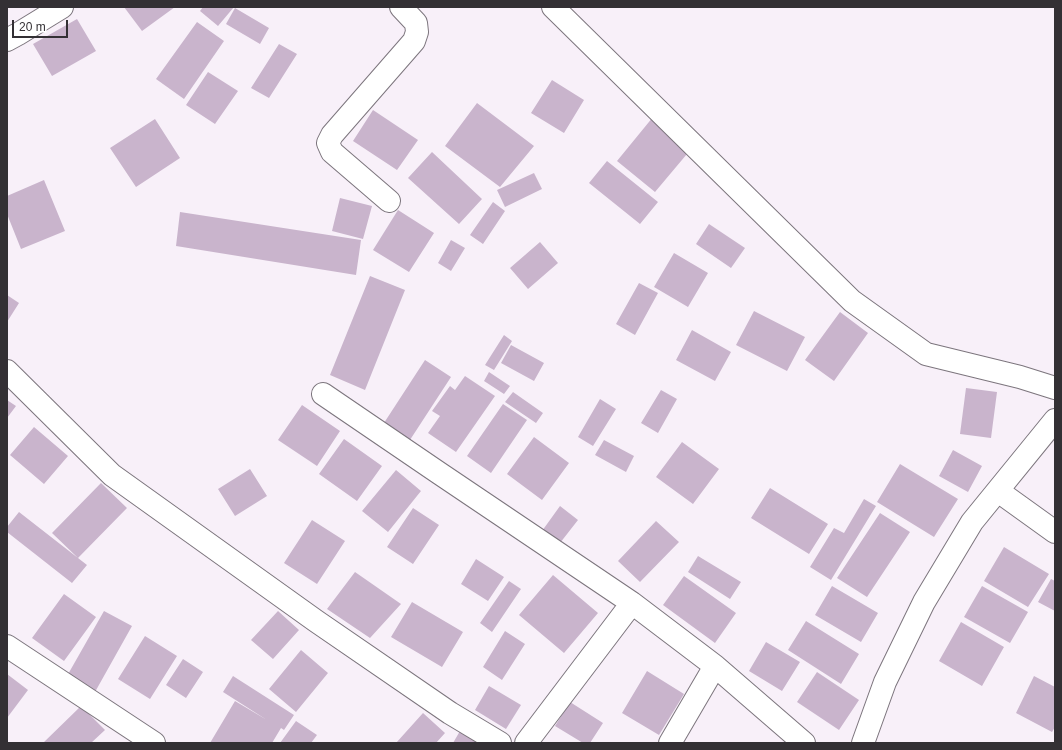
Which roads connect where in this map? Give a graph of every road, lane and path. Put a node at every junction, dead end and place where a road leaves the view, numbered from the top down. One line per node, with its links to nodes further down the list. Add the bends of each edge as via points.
1 (62, 7): 4 (street)
2 (401, 7): 5 (street, via 416,23 418,32 414,41 328,142 332,152)
3 (553, 7): 7 (street, via 852,301 926,354)
4 (7, 40)
5 (389, 201)
6 (7, 371): 16 (street, via 112,475 316,621 450,713)
7 (1055, 388)
8 (323, 394): 12 (street)
9 (1055, 420): 10 (street)
10 (998, 491): 11 (street); 20 (street, via 972,522 924,602 885,682)
11 (1055, 532)
12 (632, 603): 14 (street); 17 (street)
13 (7, 646): 15 (street)
14 (715, 666): 18 (street); 19 (street)
15 (154, 743)
16 (500, 743)
17 (526, 743)
18 (670, 743)
19 (804, 743)
20 (863, 743)

